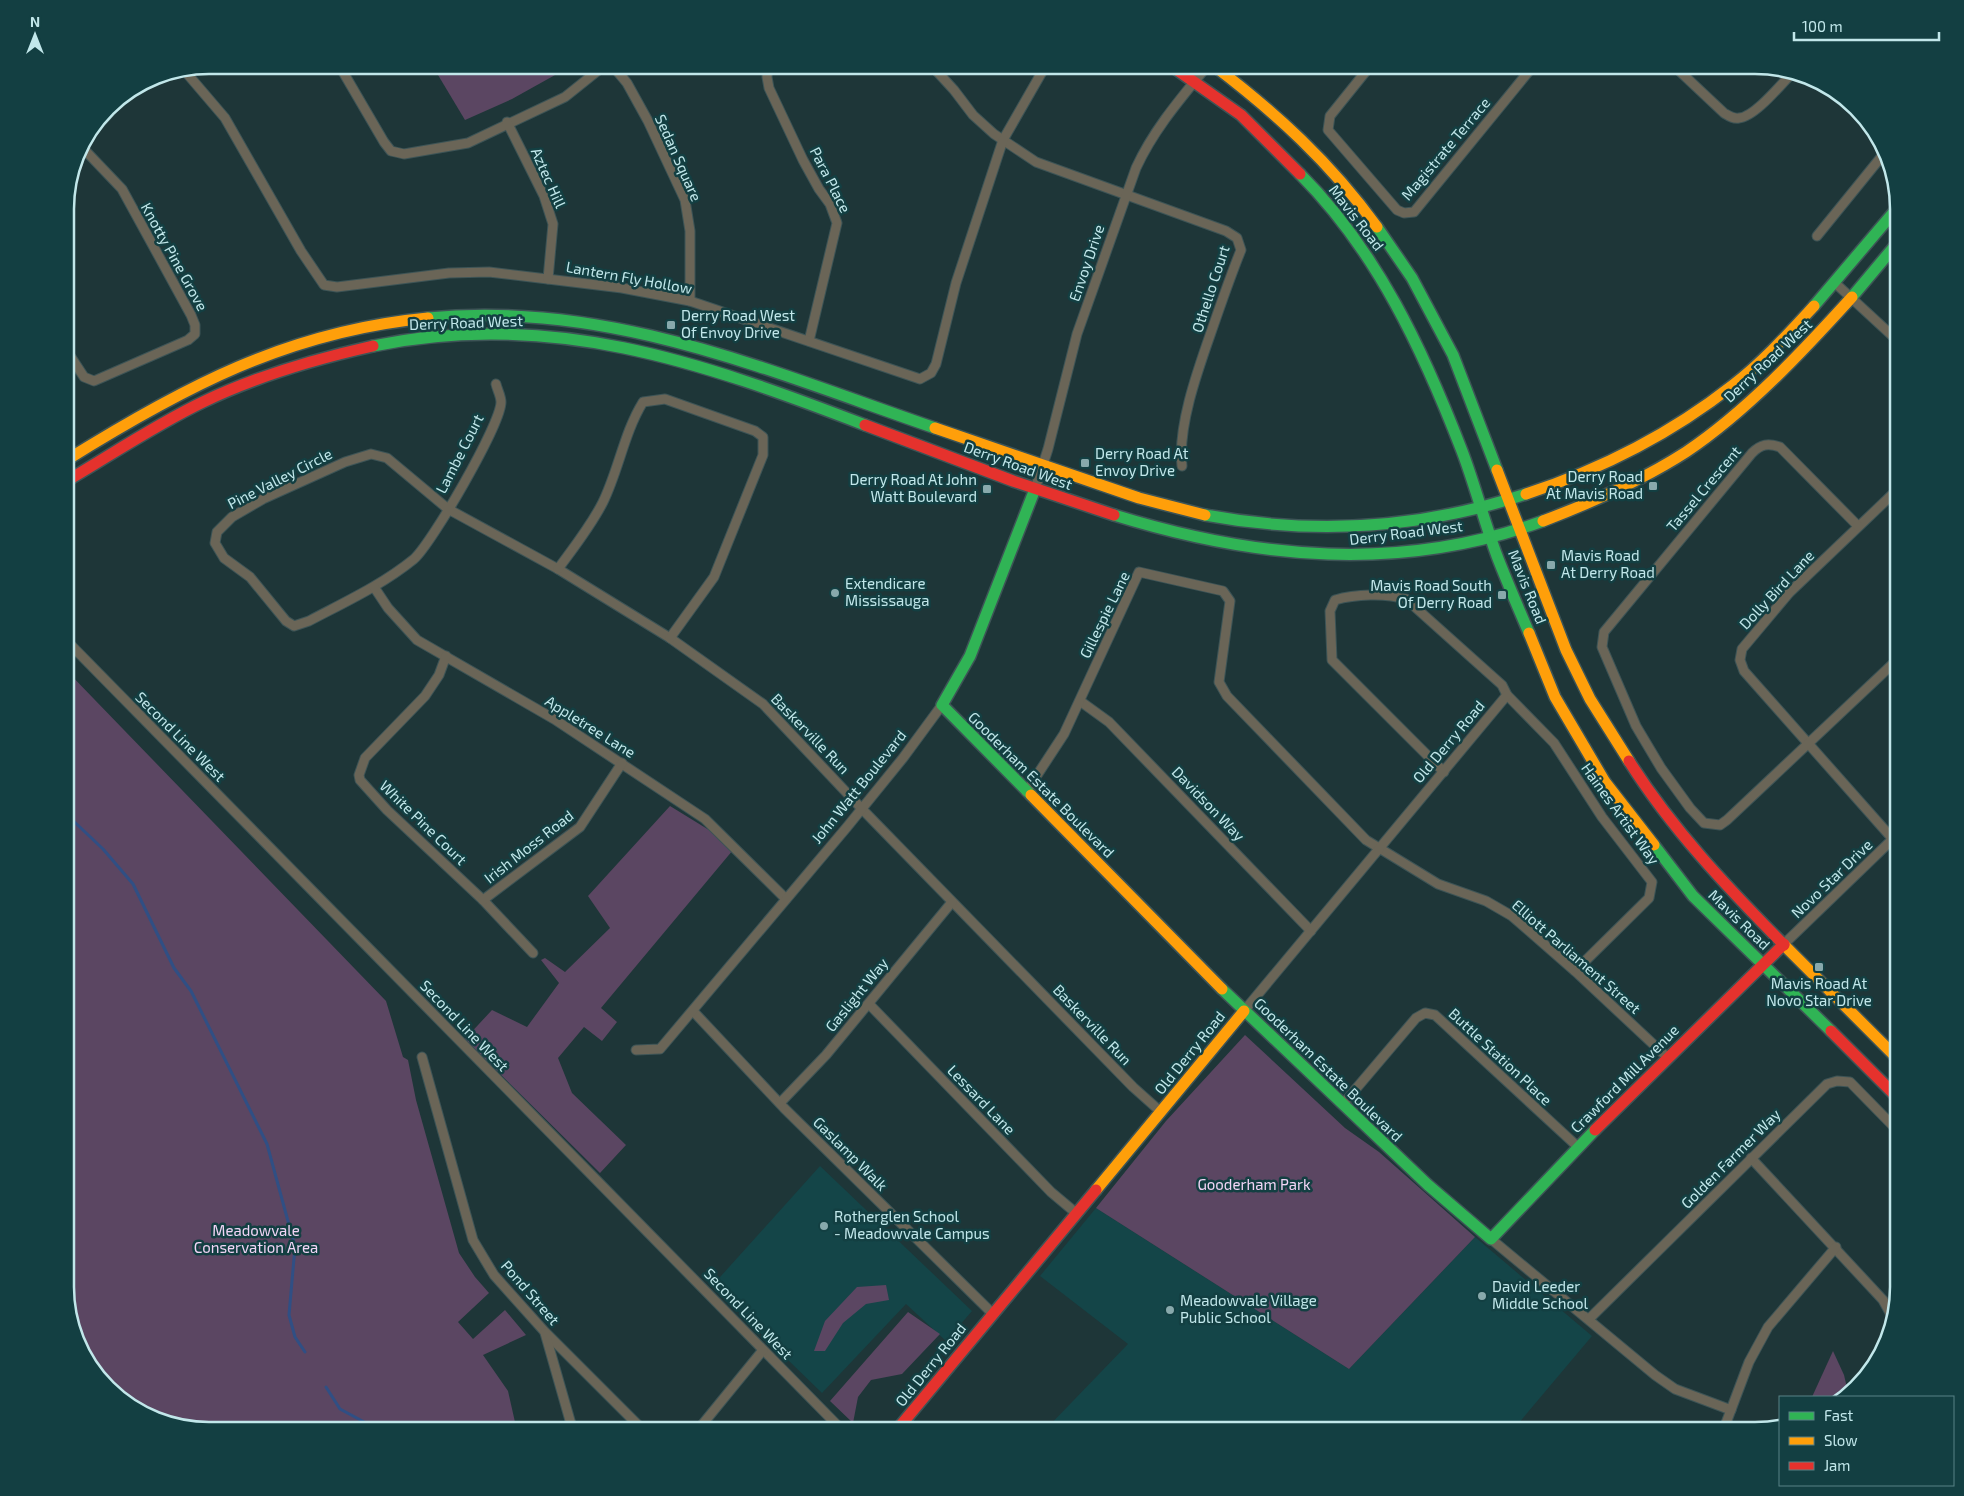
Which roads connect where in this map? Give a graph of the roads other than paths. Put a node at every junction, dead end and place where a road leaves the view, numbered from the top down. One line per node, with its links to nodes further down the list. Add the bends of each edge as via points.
1 (344, 74): 16 (street, via 391,151 404,154 449,148 468,143)
2 (594, 74): 16 (street, via 565,97)
3 (620, 74): 27 (street, Sedan Square, via 648,121 685,200 690,231)
4 (766, 74): 29 (street, Para Place, via 769,88 803,160 830,204 837,223)
5 (939, 74): 17 (street, Othello Court, via 973,115)
6 (1041, 74): 17 (street)
7 (1184, 74): 15 (main road, Mavis Road)
8 (1200, 74): 15 (street, Envoy Drive)
9 (1225, 74): 38 (main road, Mavis Road, via 1306,142 1332,169 1391,246 1412,278 1452,355)
10 (1364, 74): 11 (street, Magistrate Terrace, via 1330,116 1328,130 1396,210 1404,213 1414,212)
11 (1527, 74)
12 (1683, 74): 14 (street, via 1732,118 1740,118 1756,109)
13 (188, 75): 24 (street, Lantern Fly Hollow, via 224,118 324,285 337,287 449,273 488,272)
14 (1788, 78)
15 (1194, 81): 20 (street, Envoy Drive, via 1147,145); 40 (main road, Mavis Road, via 1241,115 1303,177 1356,239 1390,291 1427,365)
16 (507, 122): 24 (street, Aztec Hill, via 544,196 553,224)
17 (1003, 140): 20 (street, Othello Court, via 1036,162); 29 (street, Lantern Fly Hollow, via 956,283 931,373 920,379 914,378)
18 (87, 151): 30 (street, Knotty Pine Grove, via 122,189 191,315 195,334 188,340 94,380 84,378)
19 (1880, 158): 22 (street)
20 (1126, 196): 33 (street, Envoy Drive, via 1077,334); 34 (street, Othello Court, via 1226,230 1237,238 1241,250 1199,368 1182,447)
21 (1890, 216): 25 (main road, Derry Road West)
22 (1817, 236)
23 (1890, 252): 26 (main road, Derry Road West)
24 (548, 278): 27 (street, Lantern Fly Hollow)
25 (1834, 282): 26 (street); 38 (main road, Derry Road West, via 1757,363 1699,409 1628,452 1556,486)
26 (1852, 298): 28 (street); 42 (main road, Derry Road West, via 1768,386 1685,453 1609,495 1566,514)
27 (690, 301): 29 (street, Lantern Fly Hollow)
28 (1890, 334)
29 (809, 341)
30 (74, 362)
31 (496, 384): 39 (street, Lambe Court, via 501,403 489,436)
32 (74, 455): 33 (main road, Derry Road West, via 153,407 222,374 295,345 383,324 488,314 557,317 625,327 698,346)
33 (1044, 465): 36 (street, Envoy Drive); 40 (main road, Derry Road West, via 1183,511 1270,526 1370,527)
34 (1182, 466)
35 (74, 477): 36 (main road, Derry Road West, via 156,427 222,393 302,363 353,349 406,340 487,334 556,336 619,346 693,365 803,402)
36 (1035, 489): 43 (main road, Derry Road West, via 1138,522 1211,540 1264,551 1313,556 1359,556 1435,548); 52 (main road, John Watt Boulevard, via 970,656)
37 (1890, 496): 41 (street, Dolly Bird Lane)
38 (1511, 501): 40 (main road, Derry Road West); 42 (main road, Mavis Road)
39 (448, 509): 44 (street, Baskerville Run); 45 (street, Pine Valley Circle, via 416,556); 45 (street, Pine Valley Circle, via 387,458 371,454 345,462 263,499 232,517 217,532 215,543 224,558 250,577 286,621 294,626)
40 (1481, 510): 43 (main road, Mavis Road)
41 (1858, 526): 53 (street, Dolly Bird Lane, via 1789,593 1742,649 1740,660 1744,671); 53 (street, Tassel Crescent, via 1780,447 1762,446 1752,453 1602,636 1602,647 1636,726 1675,789 1704,823 1720,825 1727,820)
42 (1519, 527): 43 (main road, Derry Road West); 65 (main road, Mavis Road, via 1566,650 1590,699 1652,798 1720,880)
43 (1490, 535): 67 (main road, Mavis Road, via 1555,697 1605,782 1693,896)
44 (558, 569): 46 (street, Baskerville Run); 46 (street, via 604,500 633,419 643,402 665,400 755,431 764,437 763,455 714,577)
45 (374, 587): 48 (street, Appletree Lane, via 417,640)
46 (670, 638): 57 (street, Baskerville Run, via 763,704)
47 (74, 649): 90 (street, Second Line West)
48 (446, 656): 54 (street, Appletree Lane); 62 (street, White Pine Court, via 439,675 425,696 364,758 359,775 387,810)
49 (1890, 667): 53 (street)
50 (1507, 695): 55 (street, Old Derry Road); 55 (street, Haines Artist Way, via 1502,685 1406,599 1395,596 1335,600 1330,610 1332,660); 68 (street, Haines Artist Way, via 1554,743 1602,817 1652,882 1649,898)
51 (1080, 701): 56 (street, Gillespie Lane, via 1064,734); 60 (street, Gillespie Lane, via 1139,572 1223,592 1230,601 1219,682 1227,696 1366,840); 64 (street, Davidson Way, via 1109,722)
52 (942, 705): 56 (main road, Gooderham Estate Boulevard); 57 (street, John Watt Boulevard)
53 (1808, 744): 58 (street)
54 (622, 763): 61 (street, Appletree Lane, via 706,819); 62 (street, Irish Moss Road, via 580,827)
55 (1444, 772): 60 (street, Old Derry Road)
56 (1026, 792): 70 (main road, Gooderham Estate Boulevard)
57 (862, 808): 61 (street, John Watt Boulevard); 63 (street, Baskerville Run)
58 (1890, 832)
59 (1890, 846): 65 (street, Novo Star Drive)
60 (1379, 848): 64 (street, Old Derry Road); 68 (street, Elliott Parliament Street, via 1438,884 1486,901 1512,916)
61 (786, 899): 71 (street, John Watt Boulevard)
62 (483, 900): 66 (street, White Pine Court)
63 (952, 902): 69 (street, Gaslight Way); 79 (street, Baskerville Run)
64 (1311, 931): 70 (street, Old Derry Road)
65 (1784, 944): 67 (main road, Crawford Mill Avenue); 73 (main road, Mavis Road)
66 (534, 953)
67 (1763, 963): 75 (main road, Crawford Mill Avenue); 76 (main road, Mavis Road)
68 (1575, 971): 75 (street, Elliott Parliament Street)
69 (869, 1004): 77 (street, Gaslight Way); 83 (street, Lessard Lane, via 1051,1192)
70 (1244, 1010): 78 (main road, Gooderham Estate Boulevard); 79 (main road, Old Derry Road)
71 (692, 1011): 72 (street, John Watt Boulevard, via 660,1049); 77 (street, Gaslamp Walk)
72 (636, 1050)
73 (1890, 1051)
74 (422, 1057): 89 (street, Pond Street, via 474,1240 494,1275)
75 (1668, 1058): 81 (main road, Crawford Mill Avenue)
76 (1890, 1090)
77 (780, 1103): 87 (street, Gaslamp Walk)
78 (1343, 1104): 81 (street, Buttle Station Place, via 1416,1018 1425,1014 1435,1015); 84 (main road, Gooderham Estate Boulevard, via 1428,1185)
79 (1161, 1112): 83 (main road, Old Derry Road)
80 (1890, 1123): 82 (street, Golden Farmer Way, via 1850,1082 1837,1081 1827,1084)
81 (1578, 1147): 84 (main road, Crawford Mill Avenue)
82 (1751, 1158): 85 (street); 88 (street, Golden Farmer Way)
83 (1076, 1213): 87 (main road, Old Derry Road)
84 (1491, 1239): 88 (street, Gooderham Estate Boulevard)
85 (1836, 1247): 86 (street); 91 (street, via 1768,1327 1749,1362)
86 (1888, 1310)
87 (992, 1313): 96 (main road, Old Derry Road)
88 (1589, 1319): 91 (street, Gooderham Estate Boulevard, via 1675,1389)
89 (545, 1332): 92 (street); 93 (street, Pond Street)
90 (763, 1350): 94 (street); 95 (street, Second Line West)
91 (1731, 1410): 97 (street)
92 (570, 1422)
93 (635, 1422)
94 (704, 1422)
95 (834, 1422)
96 (903, 1422)
97 (1726, 1422)

